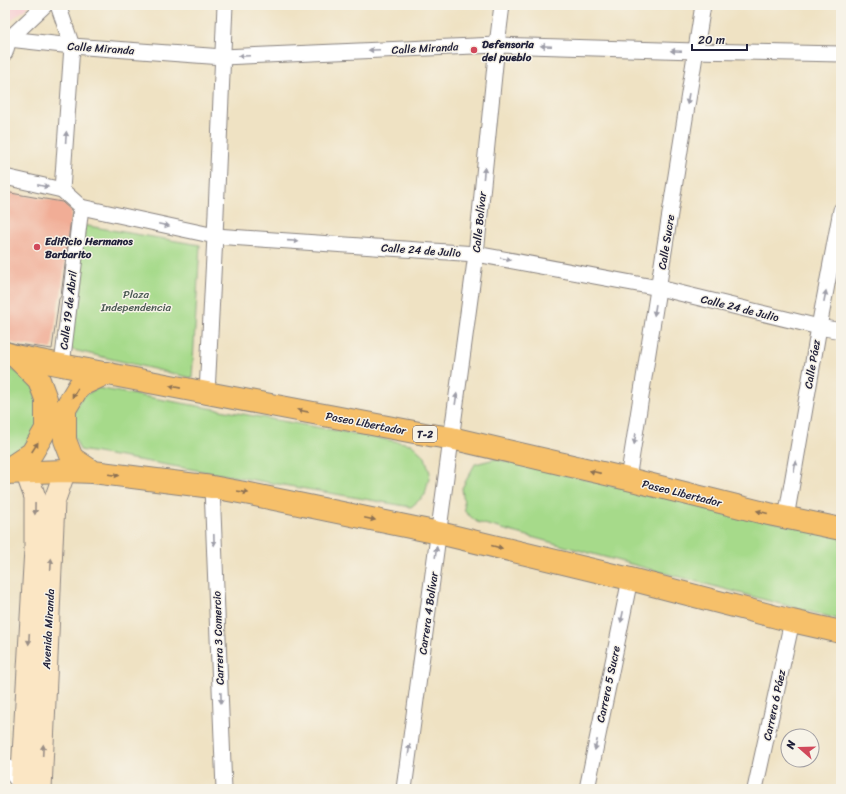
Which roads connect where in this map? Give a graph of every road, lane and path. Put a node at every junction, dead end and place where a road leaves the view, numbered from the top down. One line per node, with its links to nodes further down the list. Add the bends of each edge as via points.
1 (45, 5): 7 (street)
2 (58, 5): 8 (street)
3 (225, 5): 11 (street)
4 (502, 5): 6 (street, Calle Bolívar)
5 (703, 5): 9 (street, Calle Sucre)
6 (497, 45): 9 (street, Calle Miranda, one-way to 6); 11 (street, Calle Miranda, one-way to 11); 17 (street, Calle Bolívar, one-way to 6)
7 (7, 46): 8 (street, Calle Miranda)
8 (72, 46): 11 (street, Calle Miranda); 13 (street, one-way to 8)
9 (696, 51): 10 (street, Calle Miranda); 18 (street, Calle Sucre, one-way to 18)
10 (841, 54)
11 (223, 57): 16 (street)
12 (5, 177): 13 (street, Calle 24 de Julio, one-way to 13)
13 (62, 190): 14 (street, Calle 24 de Julio)
14 (81, 207): 16 (street, Calle 24 de Julio, one-way to 16); 22 (street, Calle 19 de Abril)
15 (841, 210): 19 (street, Calle Páez, one-way to 15)
16 (215, 236): 17 (street, Calle 24 de Julio, one-way to 17); 24 (street)
17 (476, 254): 18 (street, Calle 24 de Julio, one-way to 18); 25 (street, Calle Bolívar, one-way to 17)
18 (659, 288): 19 (street, Calle 24 de Julio); 29 (street, Calle Sucre, one-way to 29)
19 (819, 327): 20 (street, Calle 24 de Julio); 31 (street, Calle Páez, one-way to 19)
20 (841, 330)
21 (10, 354): 22 (highway, Paseo Libertador / T-2); 27 (highway, one-way to 21, via 32,453 46,429 46,398 39,380)
22 (62, 365): 23 (highway, Paseo Libertador / T-2)
23 (107, 373): 24 (highway, Paseo Libertador / T-2, one-way to 23); 28 (highway, one-way to 28, via 80,386 65,409 65,440 72,458)
24 (207, 393): 25 (highway, Paseo Libertador / T-2, one-way to 24)
25 (451, 438): 29 (highway, Paseo Libertador / T-2, one-way to 25); 33 (street, Carrera 4 Bolívar)
26 (65, 470): 27 (highway); 28 (highway); 38 (main road, Avenida Miranda, one-way to 26, via 54,502)
27 (12, 472): 38 (main road, Avenida Miranda, one-way to 38, via 35,497)
28 (93, 472): 30 (highway, one-way to 30)
29 (628, 480): 31 (highway, Paseo Libertador / T-2, one-way to 29)
30 (212, 487): 33 (highway, one-way to 33); 39 (street, Carrera 3 Comercio, one-way to 39)
31 (786, 518): 32 (highway, Paseo Libertador / T-2)
32 (841, 529)
33 (438, 533): 34 (highway, one-way to 34); 40 (street, Carrera 4 Bolívar, one-way to 33)
34 (630, 579): 35 (highway); 41 (street, Carrera 5 Sucre, one-way to 41)
35 (792, 621): 36 (highway); 42 (street, Carrera 6 Páez)
36 (841, 632)
37 (5, 765): 38 (street)
38 (29, 788)
39 (224, 789)
40 (404, 789)
41 (587, 789)
42 (755, 789)

